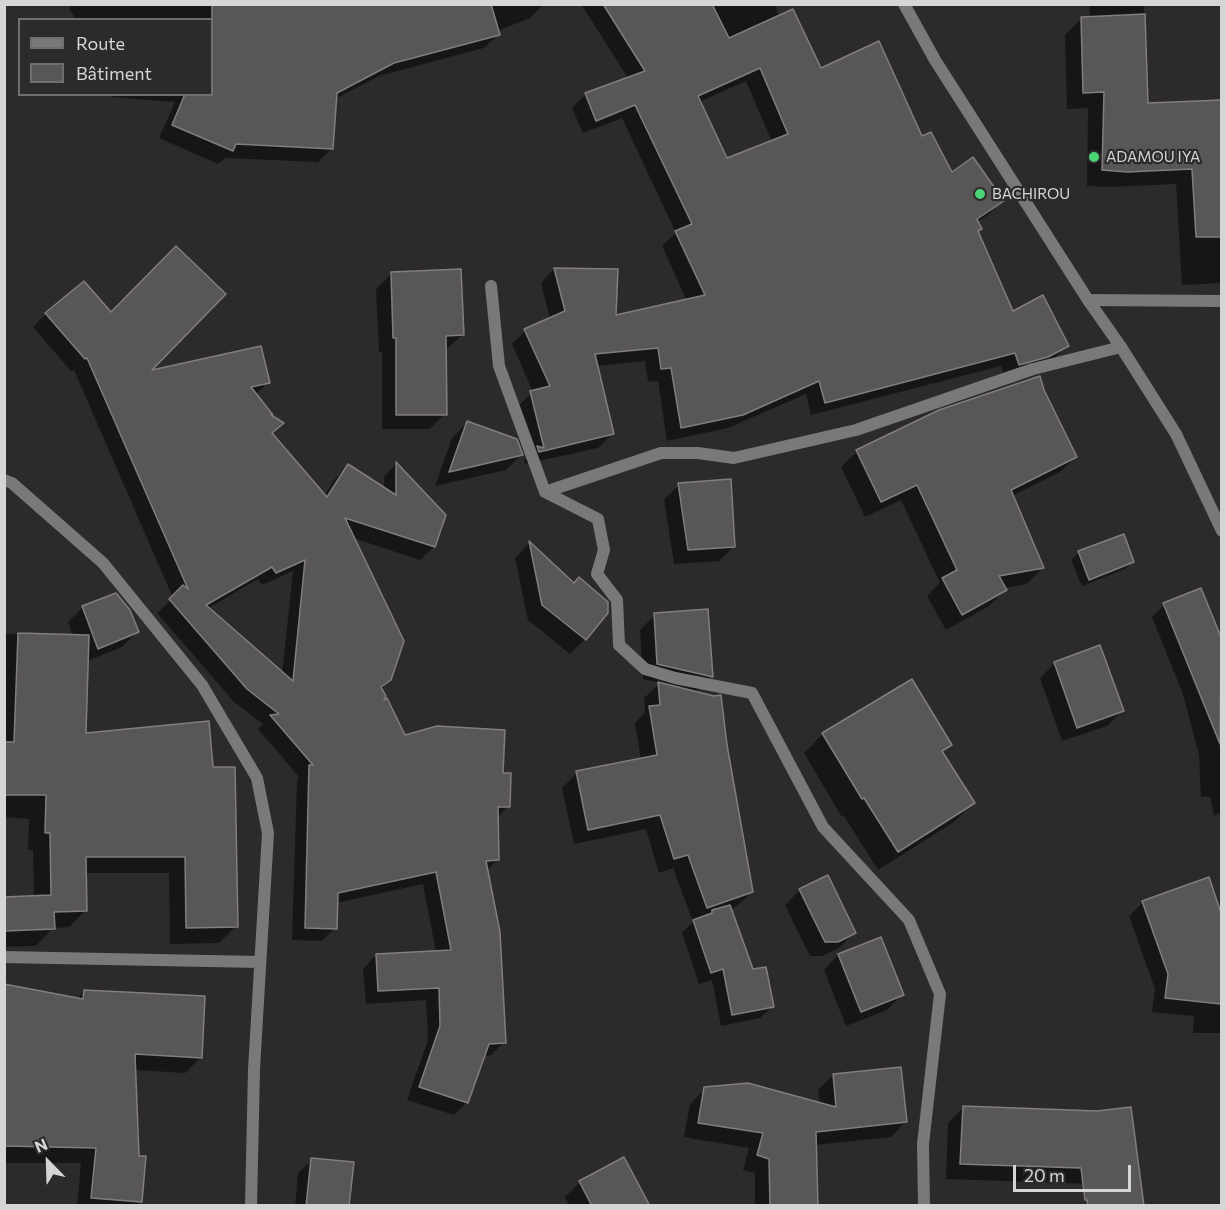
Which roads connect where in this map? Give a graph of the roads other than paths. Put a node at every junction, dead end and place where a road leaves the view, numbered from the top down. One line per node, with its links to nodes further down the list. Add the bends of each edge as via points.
1 (904, 4): 3 (street, via 935,60)
2 (491, 286): 7 (street, via 499,366)
3 (1088, 300): 4 (street); 5 (street)
4 (1221, 301)
5 (1121, 347): 7 (street, via 1033,369 856,430 734,458 661,453); 8 (street, via 1176,434)
6 (4, 480): 10 (street, via 103,563 202,685 257,778 268,833)
7 (545, 492): 12 (street, via 598,519 604,550 597,574 617,600 619,645 645,669 752,693 823,827 909,920 940,994 923,1144)
8 (1221, 531)
9 (4, 957): 10 (street)
10 (260, 962): 11 (street)
11 (251, 1206)
12 (924, 1206)

